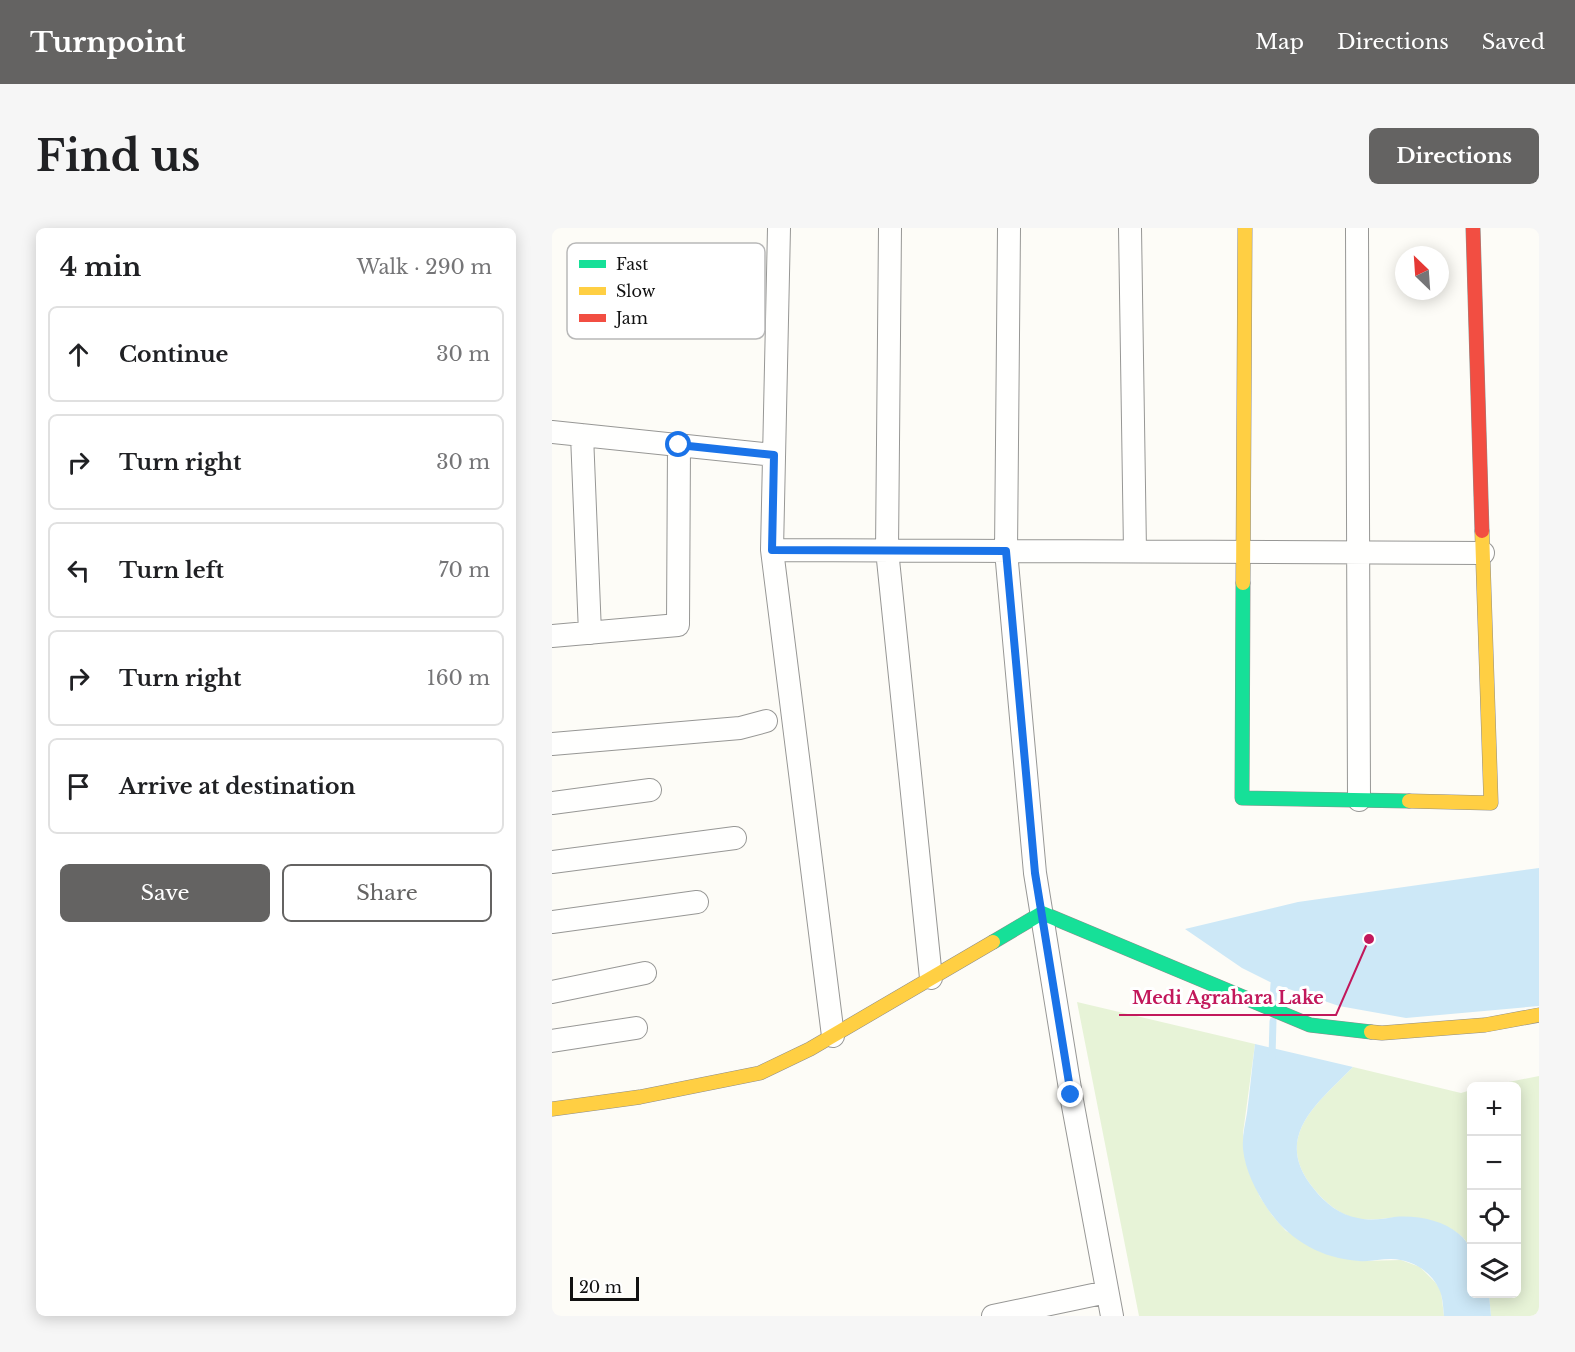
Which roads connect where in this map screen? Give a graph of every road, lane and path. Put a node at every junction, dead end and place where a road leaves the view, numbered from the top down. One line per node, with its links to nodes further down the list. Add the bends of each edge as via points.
1 (779, 228): 11 (street)
2 (890, 228): 13 (street)
3 (1009, 228): 14 (street)
4 (1130, 228): 15 (street)
5 (1245, 228): 16 (street)
6 (1357, 228): 17 (street)
7 (1473, 228): 18 (street)
8 (552, 432): 9 (street)
9 (582, 435): 10 (street); 19 (street)
10 (679, 445): 11 (street); 19 (street, via 678,625)
11 (774, 455): 12 (street)
12 (772, 550): 13 (street); 36 (street)
13 (887, 550): 14 (street); 32 (street)
14 (1006, 551): 15 (street); 29 (street, via 1035,873)
15 (1135, 551): 16 (street)
16 (1243, 551): 17 (street); 24 (street, via 1242,798)
17 (1358, 552): 18 (street); 24 (street)
18 (1483, 553): 24 (street, via 1491,803)
19 (590, 633): 20 (street)
20 (552, 636)
21 (766, 721): 22 (street, via 740,728)
22 (552, 744)
23 (650, 790): 25 (street)
24 (1359, 800)
25 (552, 802)
26 (735, 838): 27 (street)
27 (552, 862)
28 (697, 902): 30 (street)
29 (1042, 913): 32 (street); 34 (street, via 1310,1025 1382,1033 1485,1025); 39 (street)
30 (552, 922)
31 (645, 973): 33 (street)
32 (931, 978): 36 (street)
33 (552, 992)
34 (1539, 1015)
35 (636, 1028): 37 (street)
36 (833, 1036): 38 (street, via 760,1073 640,1097)
37 (552, 1041)
38 (552, 1109)
39 (1107, 1292): 40 (street); 41 (street)
40 (993, 1316)
41 (1112, 1316)

